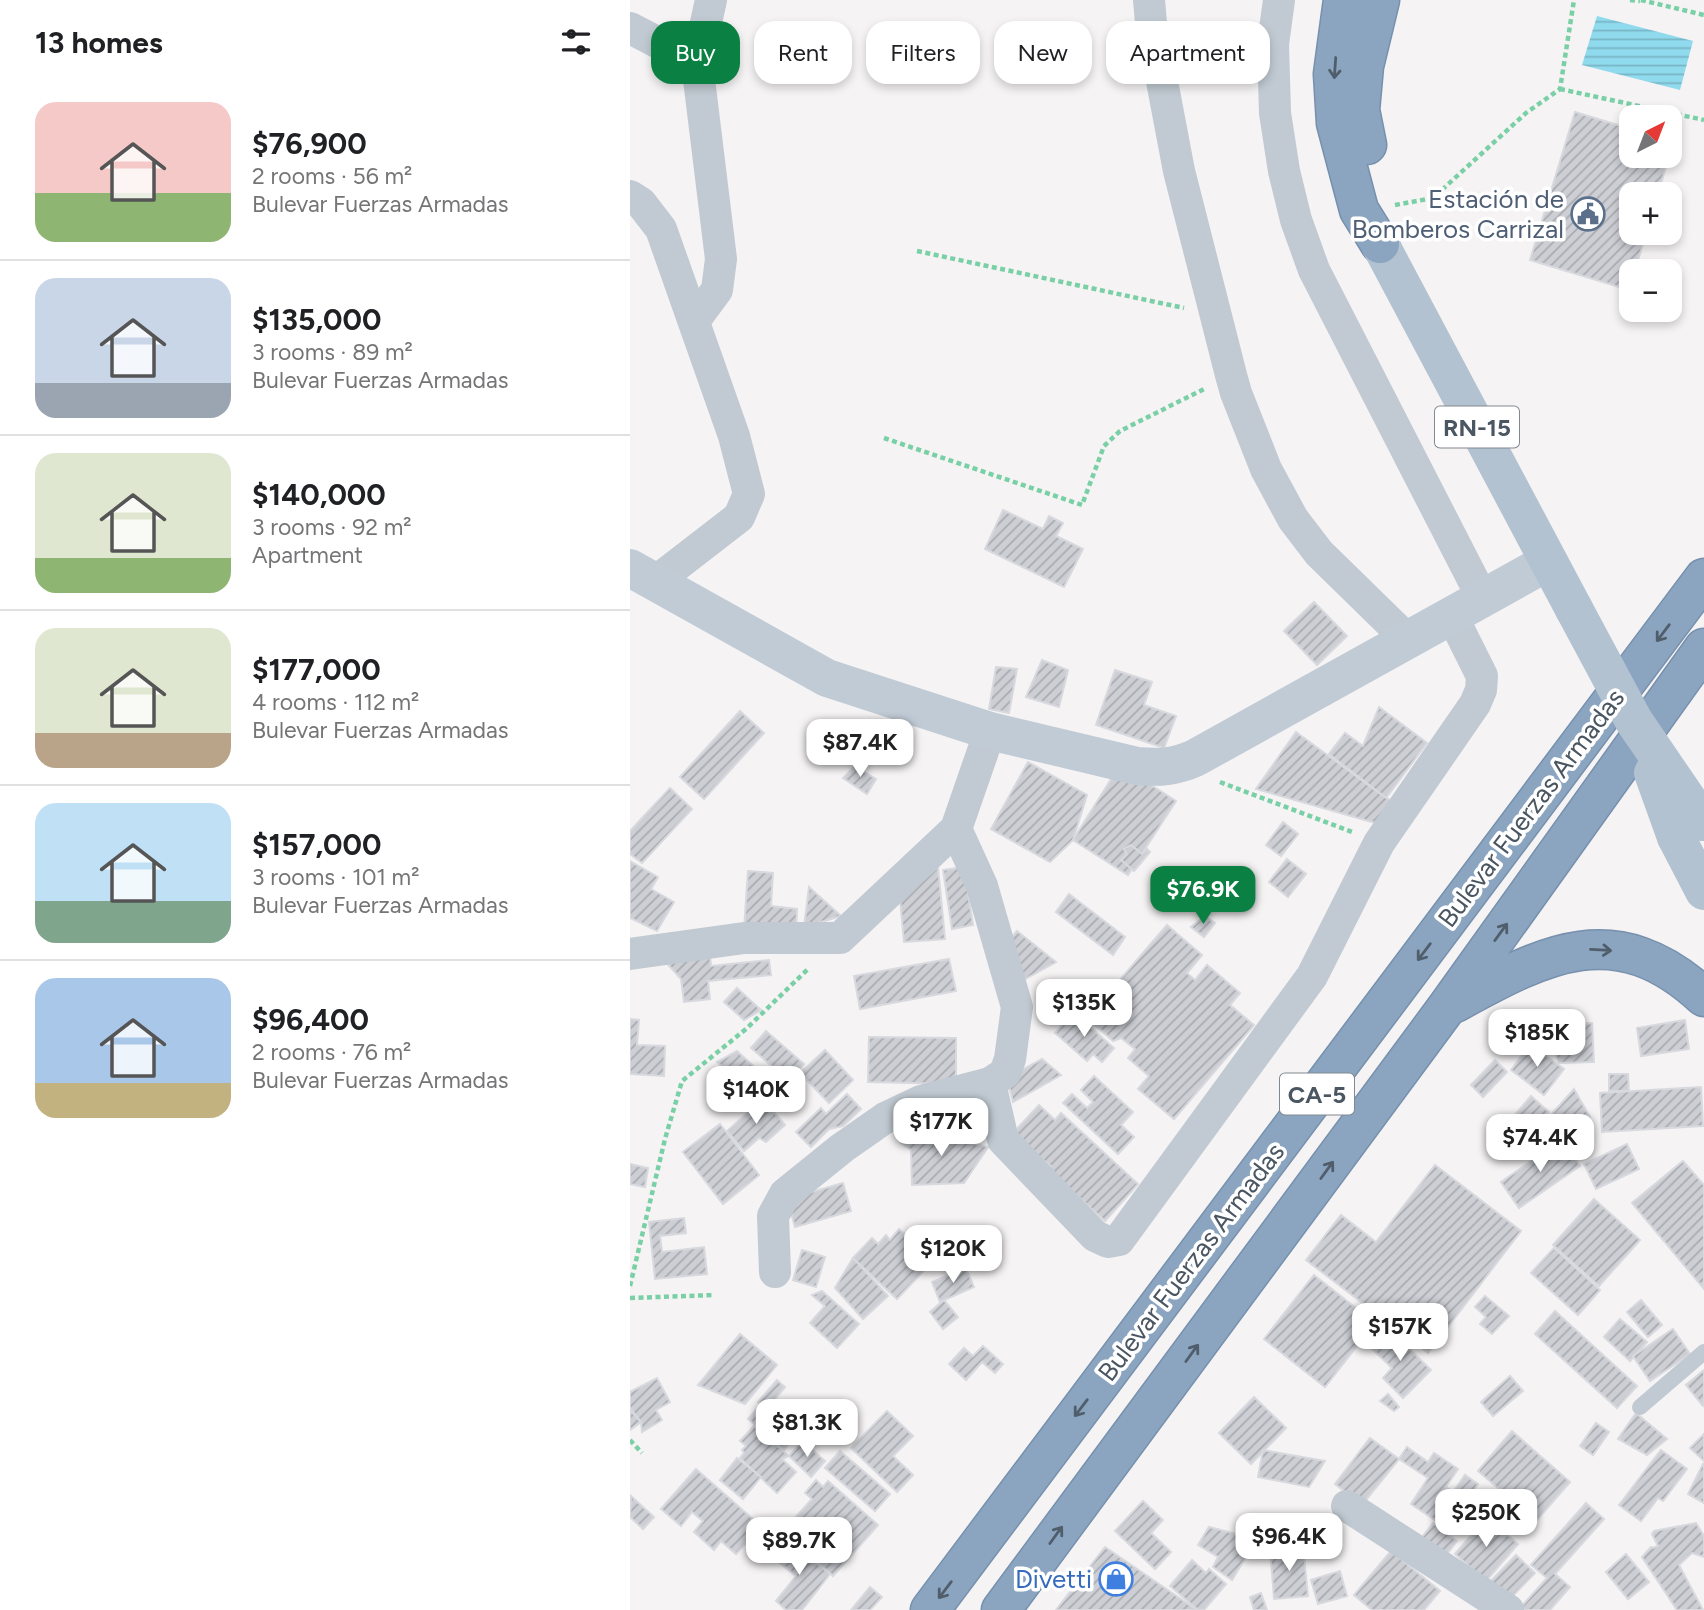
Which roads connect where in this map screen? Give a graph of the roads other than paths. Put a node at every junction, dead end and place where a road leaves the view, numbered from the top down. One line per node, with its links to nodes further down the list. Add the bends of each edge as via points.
1 (711, 0): 6 (street)
2 (1149, 0): 17 (street, via 1179,171 1236,393 1266,469 1293,519 1319,552)
3 (1279, 0): 16 (street, via 1273,44 1275,113 1296,220 1314,270)
4 (1343, 0): 11 (highway, one-way to 11, via 1333,74 1336,123 1359,210)
5 (1380, 0): 11 (highway, via 1364,66 1360,110)
6 (706, 21)
7 (630, 27): 8 (street)
8 (651, 38)
9 (700, 84): 12 (street, via 721,259 718,290)
10 (630, 196): 12 (street, via 661,229)
11 (1379, 226): 13 (main road, RN-15)
12 (694, 321): 14 (street, via 749,494 739,517)
13 (1548, 562): 16 (street); 20 (main road, RN-15, bridge)
14 (643, 575): 19 (street, via 827,678)
15 (1704, 578): 31 (highway, Bulevar Fuerzas Armadas / CA-5, one-way to 31)
16 (1467, 608): 17 (street); 26 (street, via 1482,676 1475,704 1380,843 1312,975 1119,1240 1108,1242 1095,1236 1003,1140)
17 (1409, 641): 19 (street, via 1178,765 1137,766)
18 (1704, 648): 25 (highway, Bulevar Fuerzas Armadas / CA-5, one-way to 18)
19 (990, 731): 21 (street)
20 (1694, 827): 22 (main road, RN-15)
21 (956, 829): 23 (street, via 840,938 744,938); 26 (street, via 982,886 1017,1007 1010,1059 1004,1073)
22 (1704, 891)
23 (630, 954)
24 (1704, 997): 25 (highway, one-way to 24, via 1514,971 1551,956 1586,949 1619,951 1654,962)
25 (1447, 1007): 32 (highway, Bulevar Fuerzas Armadas / CA-5, one-way to 25)
26 (990, 1083): 27 (street, via 921,1101 885,1118 785,1195 773,1216)
27 (775, 1272)
28 (1704, 1352): 29 (lane)
29 (1640, 1407)
30 (1347, 1506): 33 (street)
31 (930, 1610)
32 (1001, 1610)
33 (1508, 1610)

